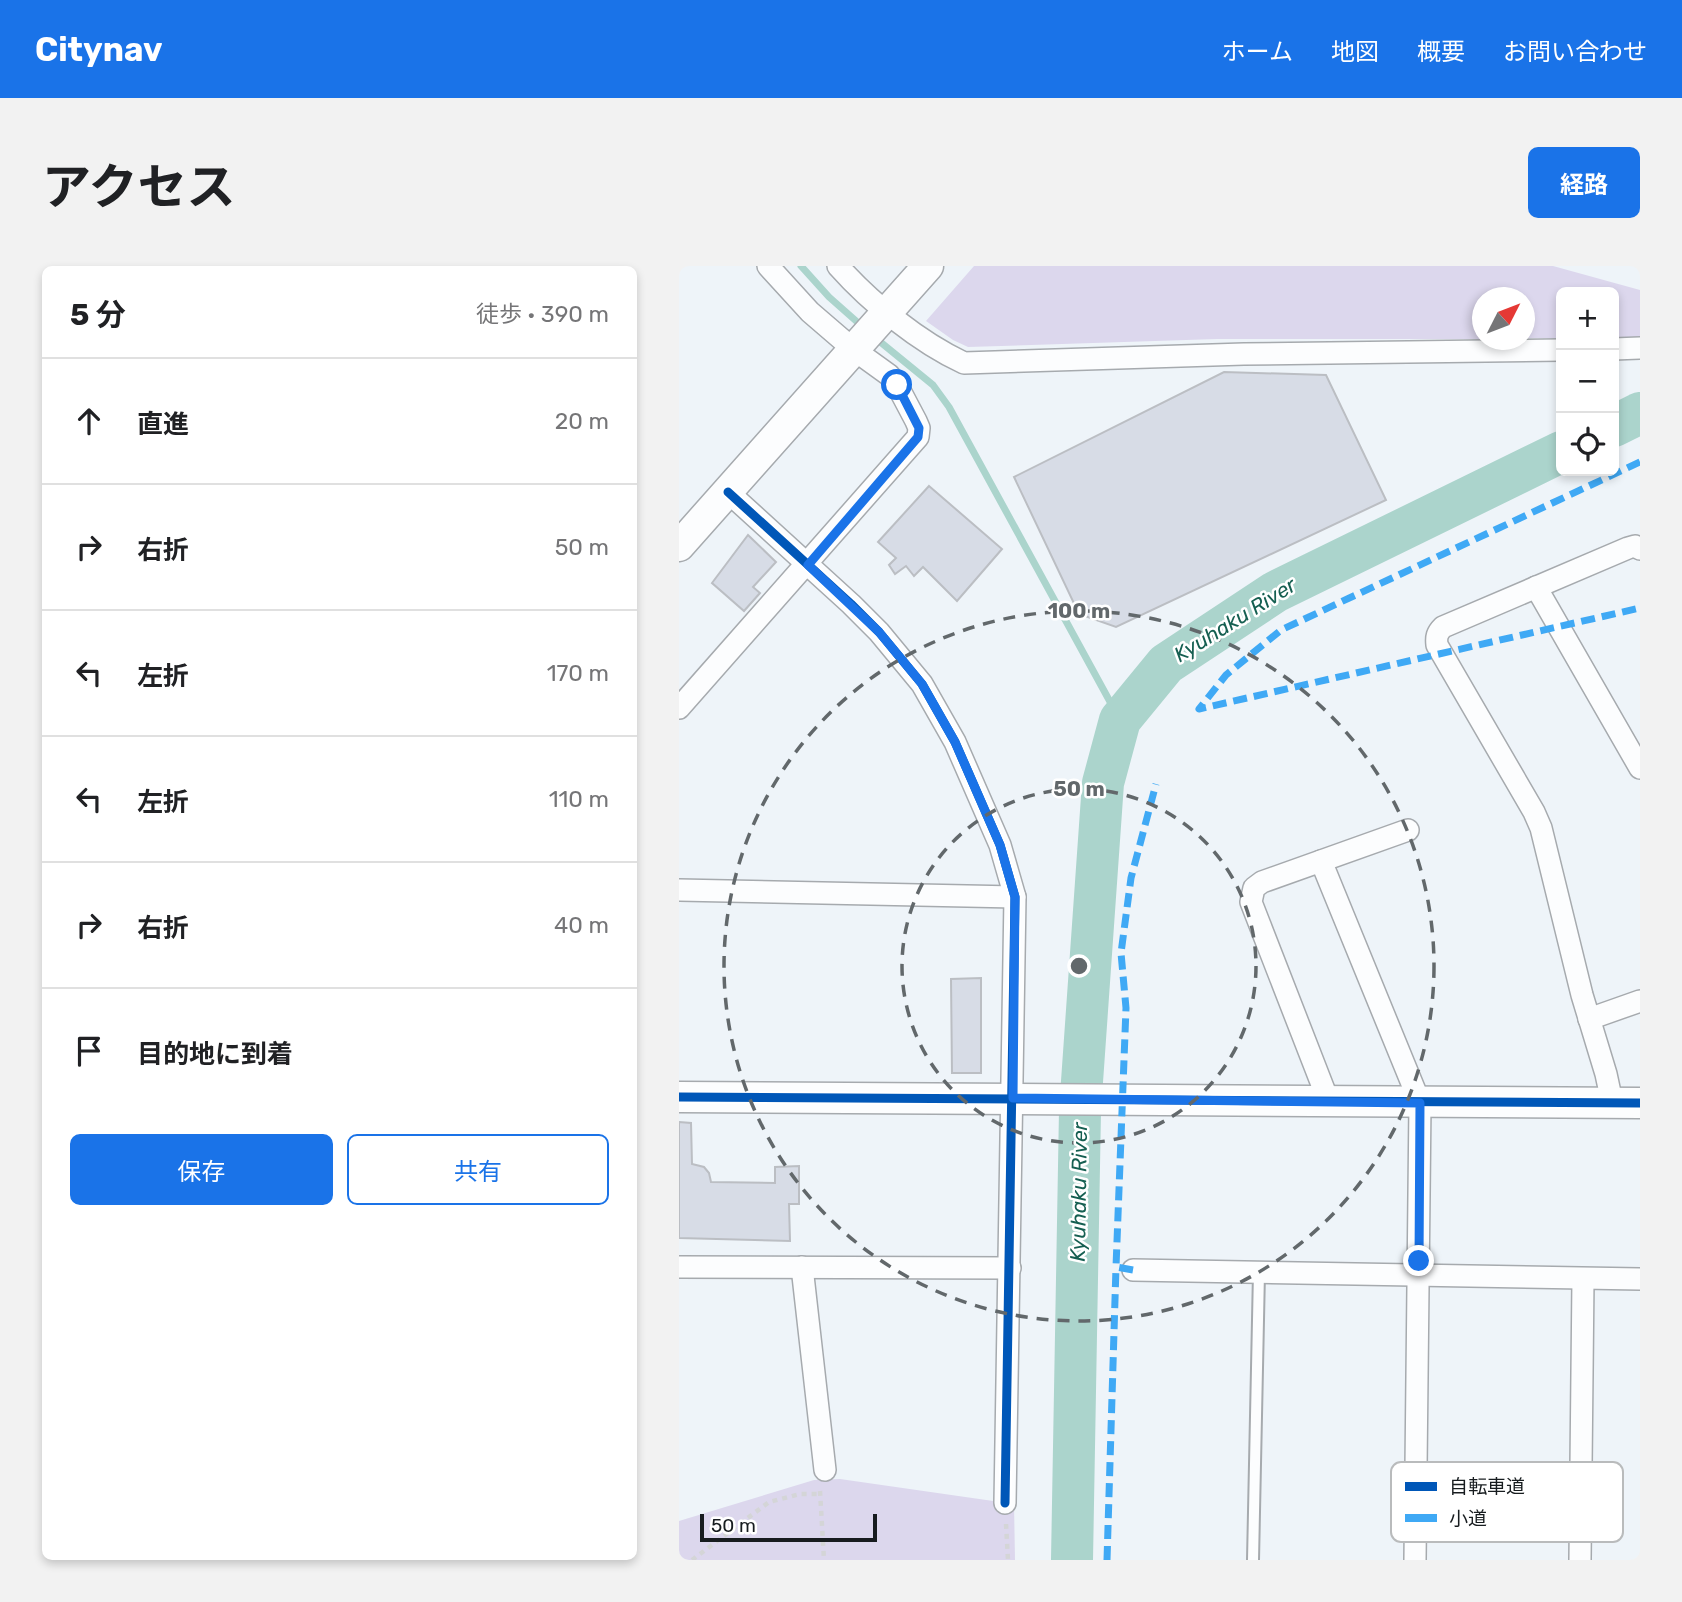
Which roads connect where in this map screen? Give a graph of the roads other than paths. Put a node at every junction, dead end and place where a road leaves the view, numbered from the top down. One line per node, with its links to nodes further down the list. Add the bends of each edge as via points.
1 (768, 266): 4 (street, via 810,312)
2 (838, 266): 4 (street, via 863,292)
3 (928, 266): 4 (street)
4 (870, 330): 7 (street, via 964,363 979,364 1244,354); 8 (street); 11 (street, via 919,428 918,437)
5 (1640, 348): 6 (street)
6 (1619, 349)
7 (1556, 350)
8 (728, 492): 9 (street); 11 (street)
9 (679, 546)
10 (1640, 549): 12 (street, via 1628,548)
11 (808, 565): 13 (street); 18 (street, via 879,632 938,709 1000,845)
12 (1536, 587): 14 (street); 20 (street, via 1443,627 1437,645 1541,828)
13 (679, 708)
14 (1640, 768)
15 (1408, 830): 16 (street)
16 (1321, 861): 23 (street, via 1262,882 1254,888 1251,902); 24 (street)
17 (679, 890): 18 (street)
18 (1015, 897): 22 (street)
19 (1640, 1001): 20 (street)
20 (1588, 1019): 25 (street, via 1606,1074)
21 (679, 1097): 22 (street)
22 (1013, 1098): 23 (street); 28 (street)
23 (1328, 1100): 24 (street)
24 (1420, 1103): 25 (street); 31 (street)
25 (1626, 1103)
26 (679, 1266): 27 (street)
27 (802, 1267): 28 (street); 36 (street)
28 (1010, 1268): 37 (street)
29 (1133, 1270): 30 (street)
30 (1259, 1272): 31 (street); 40 (lane)
31 (1418, 1275): 32 (street); 34 (street)
32 (1583, 1279): 33 (street); 35 (street)
33 (1640, 1279)
34 (1416, 1462)
35 (1581, 1462)
36 (825, 1470)
37 (1005, 1503)
38 (1415, 1542): 41 (street)
39 (1580, 1542): 42 (street)
40 (1253, 1560)
41 (1415, 1560)
42 (1580, 1560)

